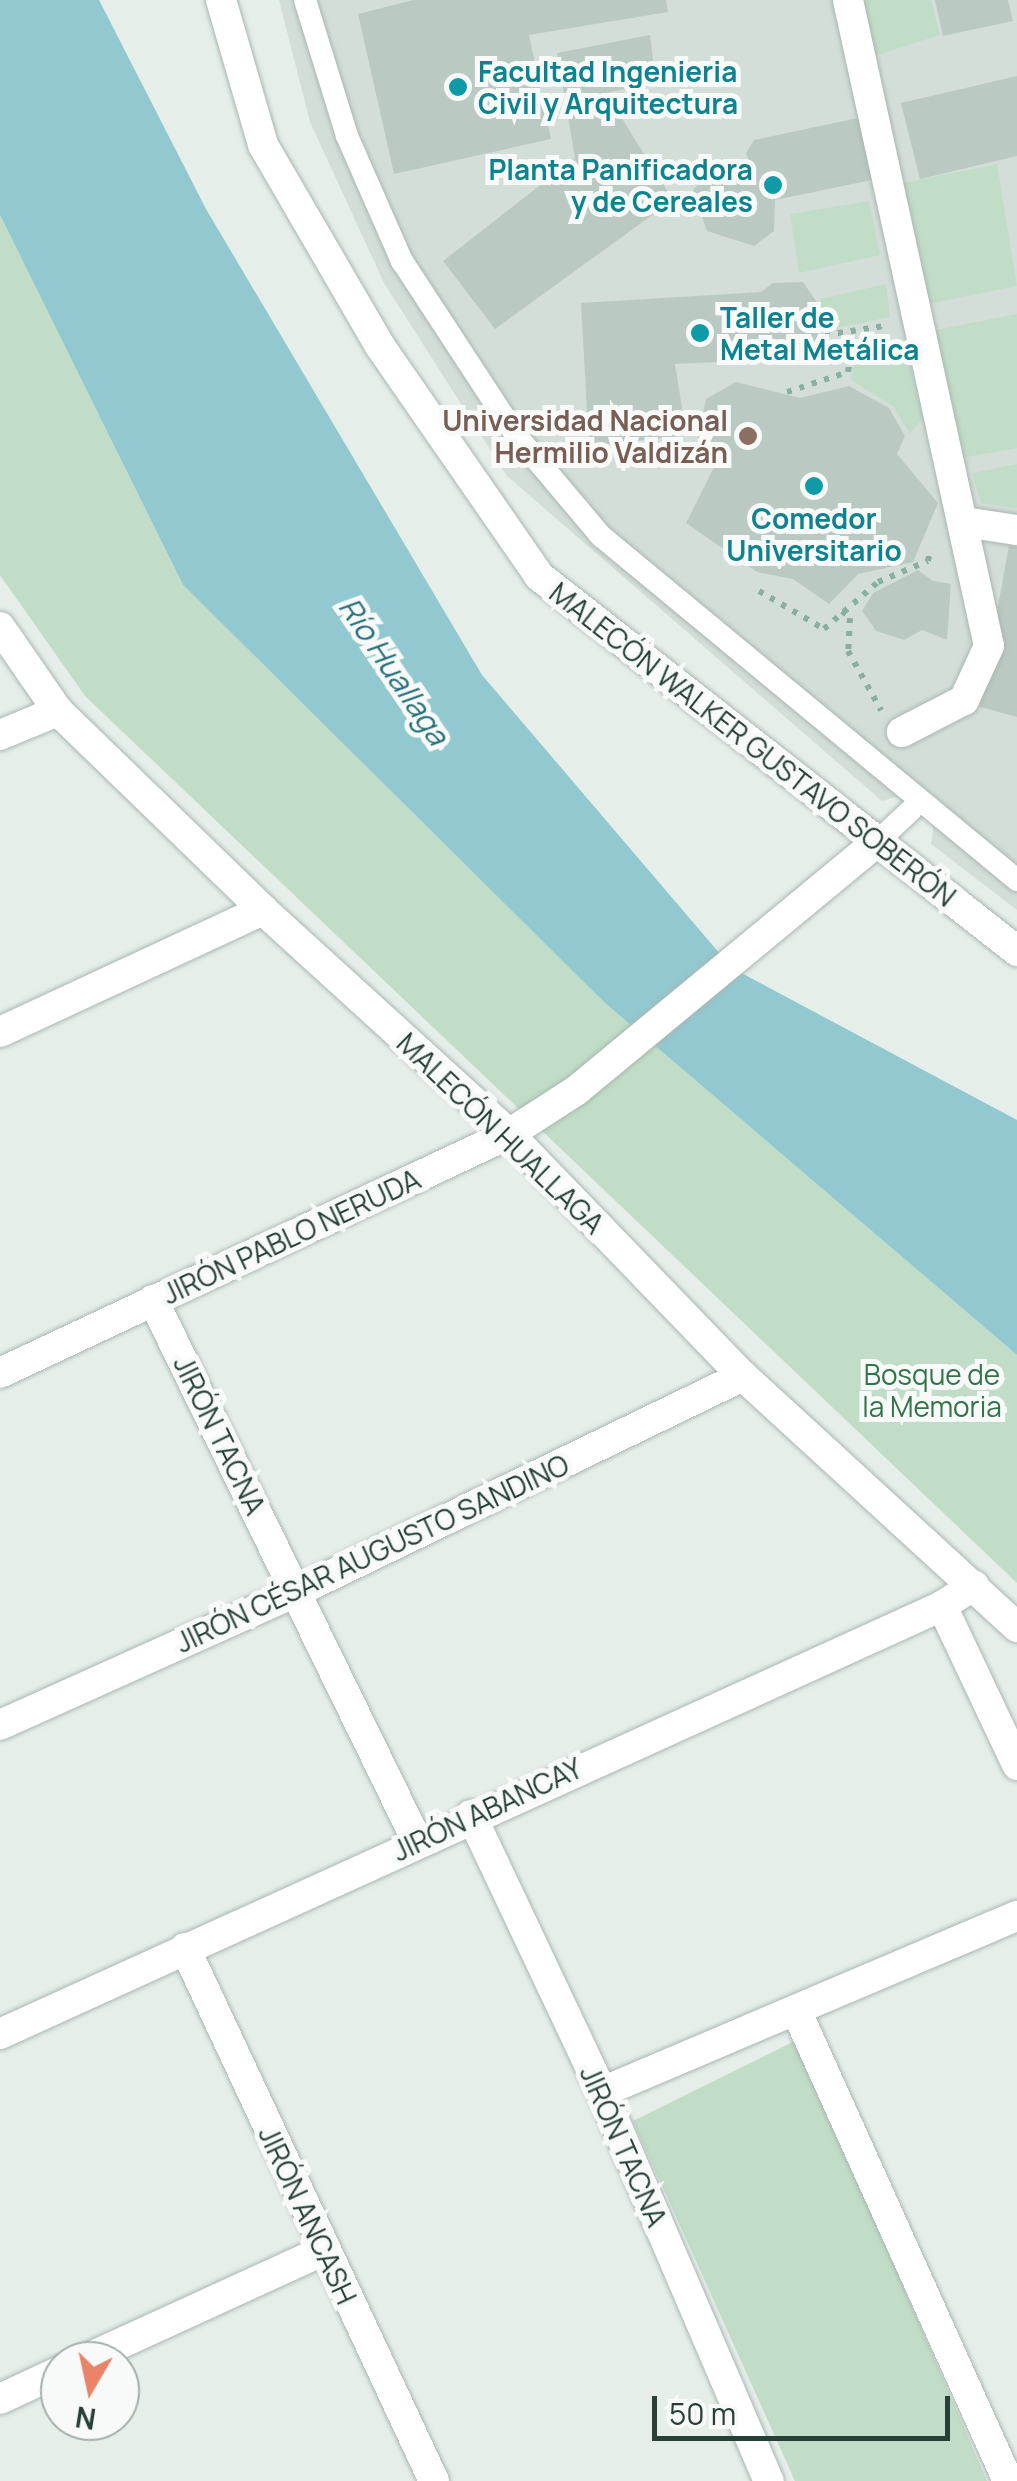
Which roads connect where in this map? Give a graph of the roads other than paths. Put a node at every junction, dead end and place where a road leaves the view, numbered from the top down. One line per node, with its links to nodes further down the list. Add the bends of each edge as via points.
1 (221, 0): 11 (street, MALECÓN WALKER GUSTAVO SOBERÓN, via 262,145 380,346 539,576)
2 (305, 0): 12 (lane, via 348,136 402,261 514,434 601,536)
3 (848, 0): 4 (street)
4 (964, 522): 5 (street); 8 (street, via 988,646 964,700)
5 (1017, 530)
6 (0, 627): 7 (street, MALECÓN HUALLAGA)
7 (58, 710): 9 (street); 13 (street, MALECÓN HUALLAGA)
8 (902, 732)
9 (0, 735)
10 (911, 810): 11 (lane)
11 (878, 841): 14 (street, MALECÓN WALKER GUSTAVO SOBERÓN); 16 (street, JIRÓN PABLO NERUDA, via 577,1090)
12 (1017, 880)
13 (262, 910): 15 (street); 16 (street, MALECÓN HUALLAGA)
14 (1017, 951)
15 (0, 1032)
16 (509, 1134): 17 (street, JIRÓN PABLO NERUDA); 19 (street, MALECÓN HUALLAGA)
17 (153, 1300): 18 (street, JIRÓN PABLO NERUDA); 21 (street, JIRÓN TACNA)
18 (0, 1373)
19 (743, 1376): 20 (street, MALECÓN HUALLAGA); 21 (street, JIRÓN CÉSAR AUGUSTO SANDINO)
20 (974, 1585): 22 (street, JIRÓN ABANCAY); 23 (street, MALECÓN HUALLAGA)
21 (296, 1592): 24 (street, JIRÓN CÉSAR AUGUSTO SANDINO); 27 (street, JIRÓN TACNA)
22 (942, 1606): 25 (street); 26 (street, JIRÓN ABANCAY)
23 (1017, 1627)
24 (0, 1725)
25 (1017, 1765)
26 (471, 1815): 27 (street, JIRÓN ABANCAY); 32 (street, JIRÓN TACNA)
27 (418, 1841): 29 (street, JIRÓN ABANCAY)
28 (1017, 1916): 30 (street)
29 (186, 1948): 31 (street, JIRÓN ABANCAY); 33 (street, JIRÓN ANCASH)
30 (796, 2010): 32 (street); 39 (street)
31 (0, 2034)
32 (602, 2092): 38 (street, JIRÓN TACNA)
33 (324, 2250): 34 (street); 37 (street, JIRÓN ANCASH)
34 (126, 2341)
35 (40, 2380): 36 (street)
36 (0, 2399)
37 (434, 2481)
38 (769, 2481)
39 (1008, 2481)

